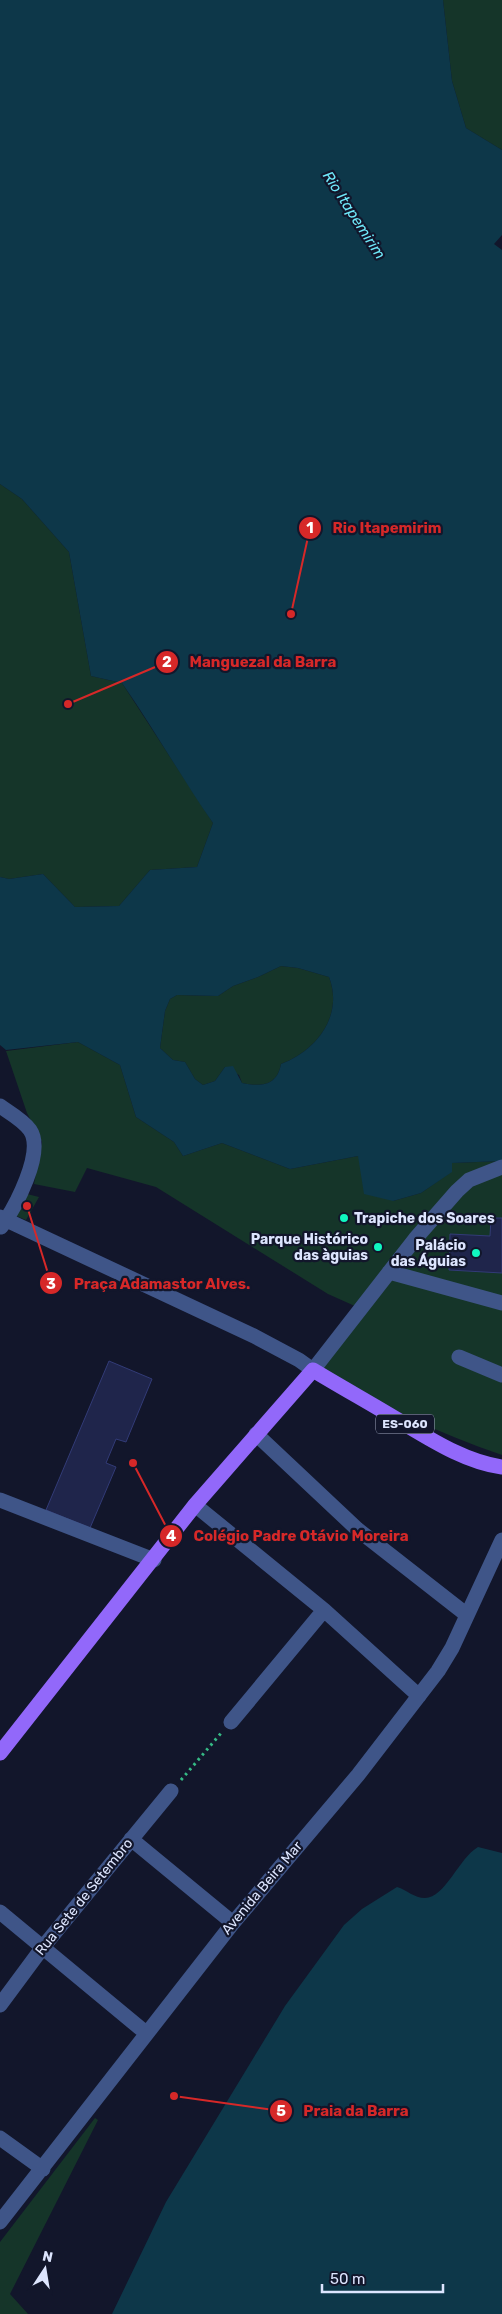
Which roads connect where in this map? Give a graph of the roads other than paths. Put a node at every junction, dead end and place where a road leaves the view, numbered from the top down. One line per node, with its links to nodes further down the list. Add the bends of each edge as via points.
1 (0, 1106): 3 (street, via 27,1126 33,1138 34,1161)
2 (502, 1167): 4 (street, via 469,1180 457,1191)
3 (2, 1222): 7 (street, via 254,1336)
4 (389, 1272): 5 (street); 7 (street)
5 (502, 1303)
6 (459, 1357): 8 (street)
7 (312, 1370): 9 (main road); 10 (main road, ES-060, via 424,1435 466,1456)
8 (502, 1375)
9 (256, 1434): 12 (main road); 16 (street, via 357,1529)
10 (502, 1467)
11 (0, 1500): 14 (street)
12 (195, 1505): 14 (main road); 15 (street)
13 (502, 1540): 16 (street, Avenida Beira Mar)
14 (154, 1560): 19 (main road)
15 (324, 1610): 17 (street); 18 (street)
16 (467, 1615): 17 (street, Avenida Beira Mar, via 452,1648)
17 (419, 1696): 23 (street, Avenida Beira Mar, via 358,1775)
18 (231, 1722)
19 (0, 1753)
20 (171, 1791): 21 (street, Rua Sete de Setembro)
21 (132, 1839): 23 (street); 24 (street, Rua Sete de Setembro)
22 (0, 1912): 24 (street)
23 (233, 1923): 26 (street, Avenida Beira Mar)
24 (43, 1948): 25 (street, Rua Sete de Setembro); 26 (street)
25 (0, 2005)
26 (146, 2033): 28 (street, Avenida Beira Mar)
27 (0, 2138): 28 (street)
28 (43, 2168): 29 (street, Avenida Beira Mar)
29 (0, 2222)

